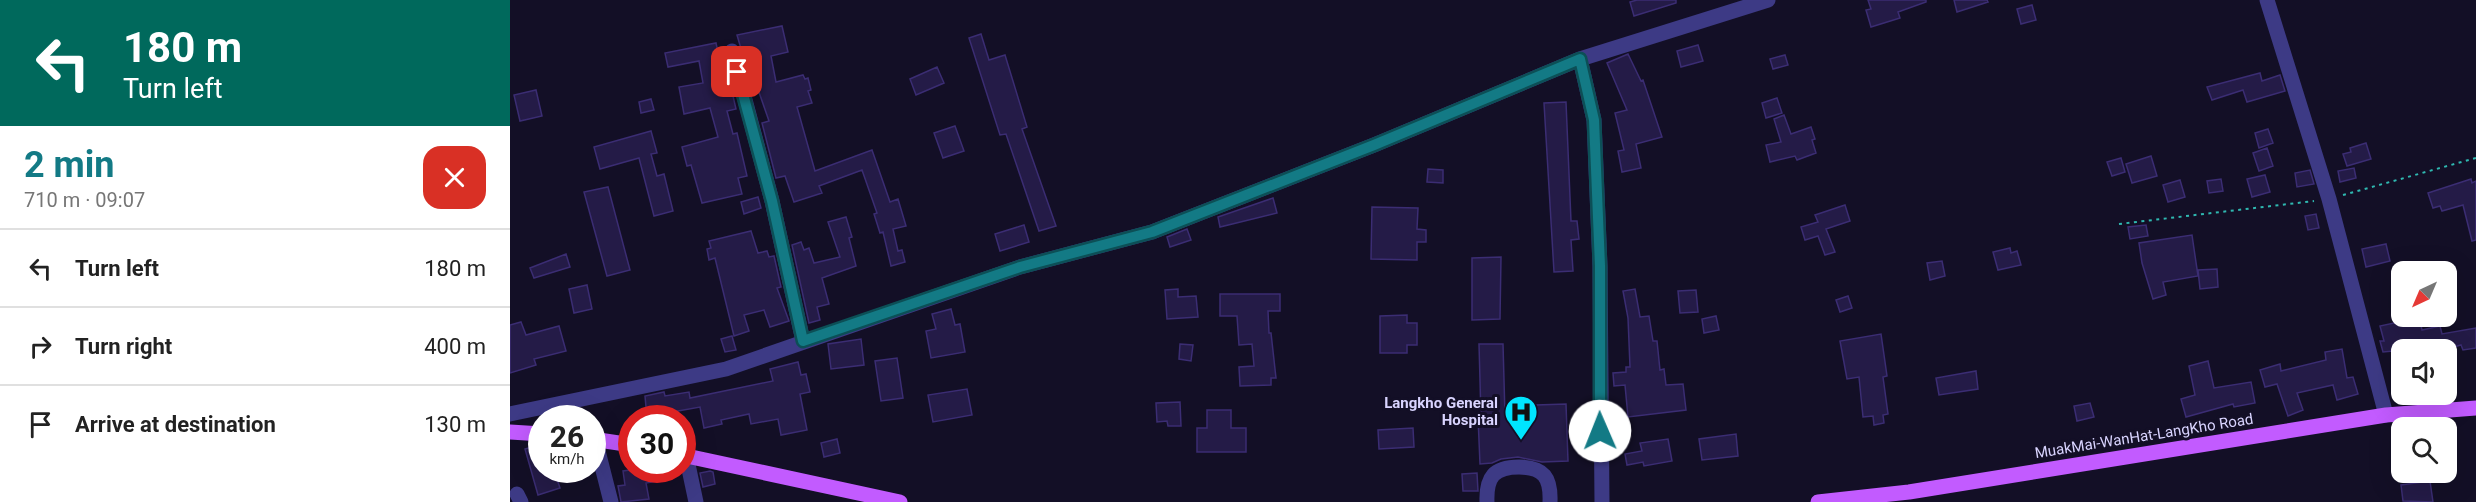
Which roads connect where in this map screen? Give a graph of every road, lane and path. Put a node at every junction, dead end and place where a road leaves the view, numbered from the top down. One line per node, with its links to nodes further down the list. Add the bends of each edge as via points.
1 (1768, 0): 4 (street)
2 (2267, 0): 6 (street)
3 (732, 51): 8 (street, via 772,201)
4 (1580, 59): 8 (street, via 1152,232 1020,267); 22 (street, via 1594,120)
5 (2476, 158): 6 (path)
6 (2329, 199): 7 (path); 11 (street)
7 (2119, 224)
8 (803, 341): 10 (street, via 726,369)
9 (2476, 408): 11 (main road, MuakMai-WanHat-LangKho Road)
10 (510, 414)
11 (2386, 415): 23 (main road, MuakMai-WanHat-LangKho Road, via 1909,492)
12 (510, 432): 13 (main road)
13 (528, 433)
14 (696, 458): 19 (main road)
15 (606, 483): 17 (street)
16 (691, 483): 18 (street)
17 (611, 502)
18 (696, 502)
19 (900, 502)
20 (1487, 502): 21 (street, via 1490,479 1496,471 1533,467 1547,480)
21 (1550, 502)
22 (1602, 502)
23 (1818, 502)

